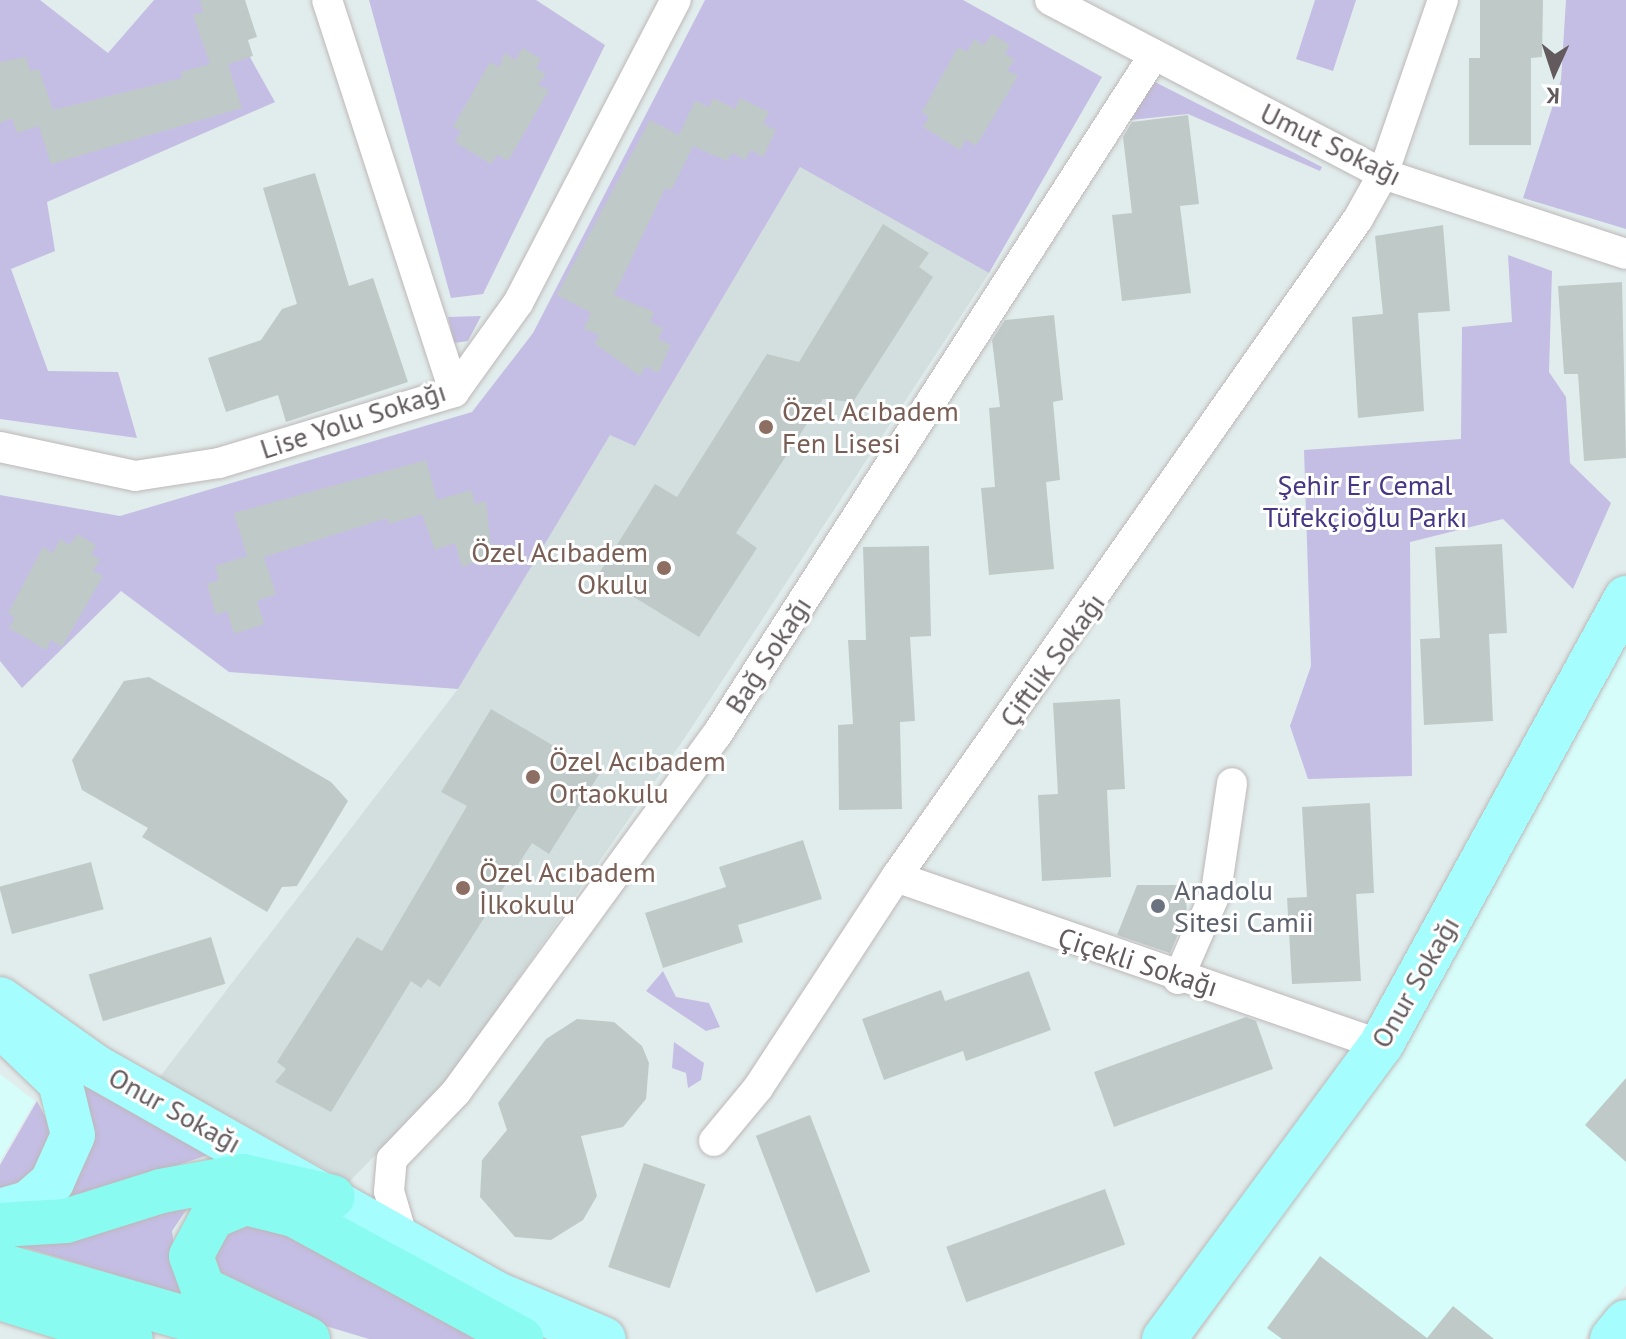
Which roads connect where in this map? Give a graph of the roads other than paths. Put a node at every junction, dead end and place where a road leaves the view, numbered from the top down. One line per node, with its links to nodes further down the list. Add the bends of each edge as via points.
1 (327, 0): 8 (street)
2 (676, 0): 8 (street, Lise Yolu Sokağı, via 518,303)
3 (1050, 0): 5 (street, Umut Sokağı)
4 (1443, 0): 6 (street, Çiftlik Sokağı)
5 (1154, 55): 6 (street, Umut Sokağı); 20 (street, Bağ Sokağı, via 716,736 456,1092 392,1159 389,1191)
6 (1383, 174): 7 (street, Umut Sokağı); 12 (street, Çiftlik Sokağı, via 1176,488)
7 (1626, 254)
8 (454, 392): 9 (street, Lise Yolu Sokağı, via 219,463 135,476)
9 (0, 447)
10 (1626, 598): 15 (main road, Onur Sokağı)
11 (1232, 783): 13 (street, via 1216,892)
12 (896, 877): 13 (street, Çiçekli Sokağı); 16 (street, Çiftlik Sokağı, via 758,1088)
13 (1178, 979): 15 (street, Çiçekli Sokağı)
14 (6, 1018): 17 (main road, Onur Sokağı); 18 (main road, via 60,1082 73,1135 52,1182 28,1203)
15 (1381, 1045): 29 (main road, Onur Sokağı)
16 (714, 1141)
17 (333, 1197): 19 (highway, via 243,1176 161,1191 66,1221); 20 (main road, Onur Sokağı)
18 (0, 1211)
19 (0, 1225)
20 (403, 1239): 28 (main road, Onur Sokağı, via 495,1293)
21 (0, 1265): 25 (highway)
22 (0, 1298): 24 (highway)
23 (1626, 1322): 30 (main road)
24 (131, 1339)
25 (257, 1339)
26 (308, 1339): 27 (highway, via 203,1289 191,1256 212,1217 245,1203 294,1215)
27 (521, 1339)
28 (604, 1339)
29 (1164, 1339)
30 (1612, 1339)

